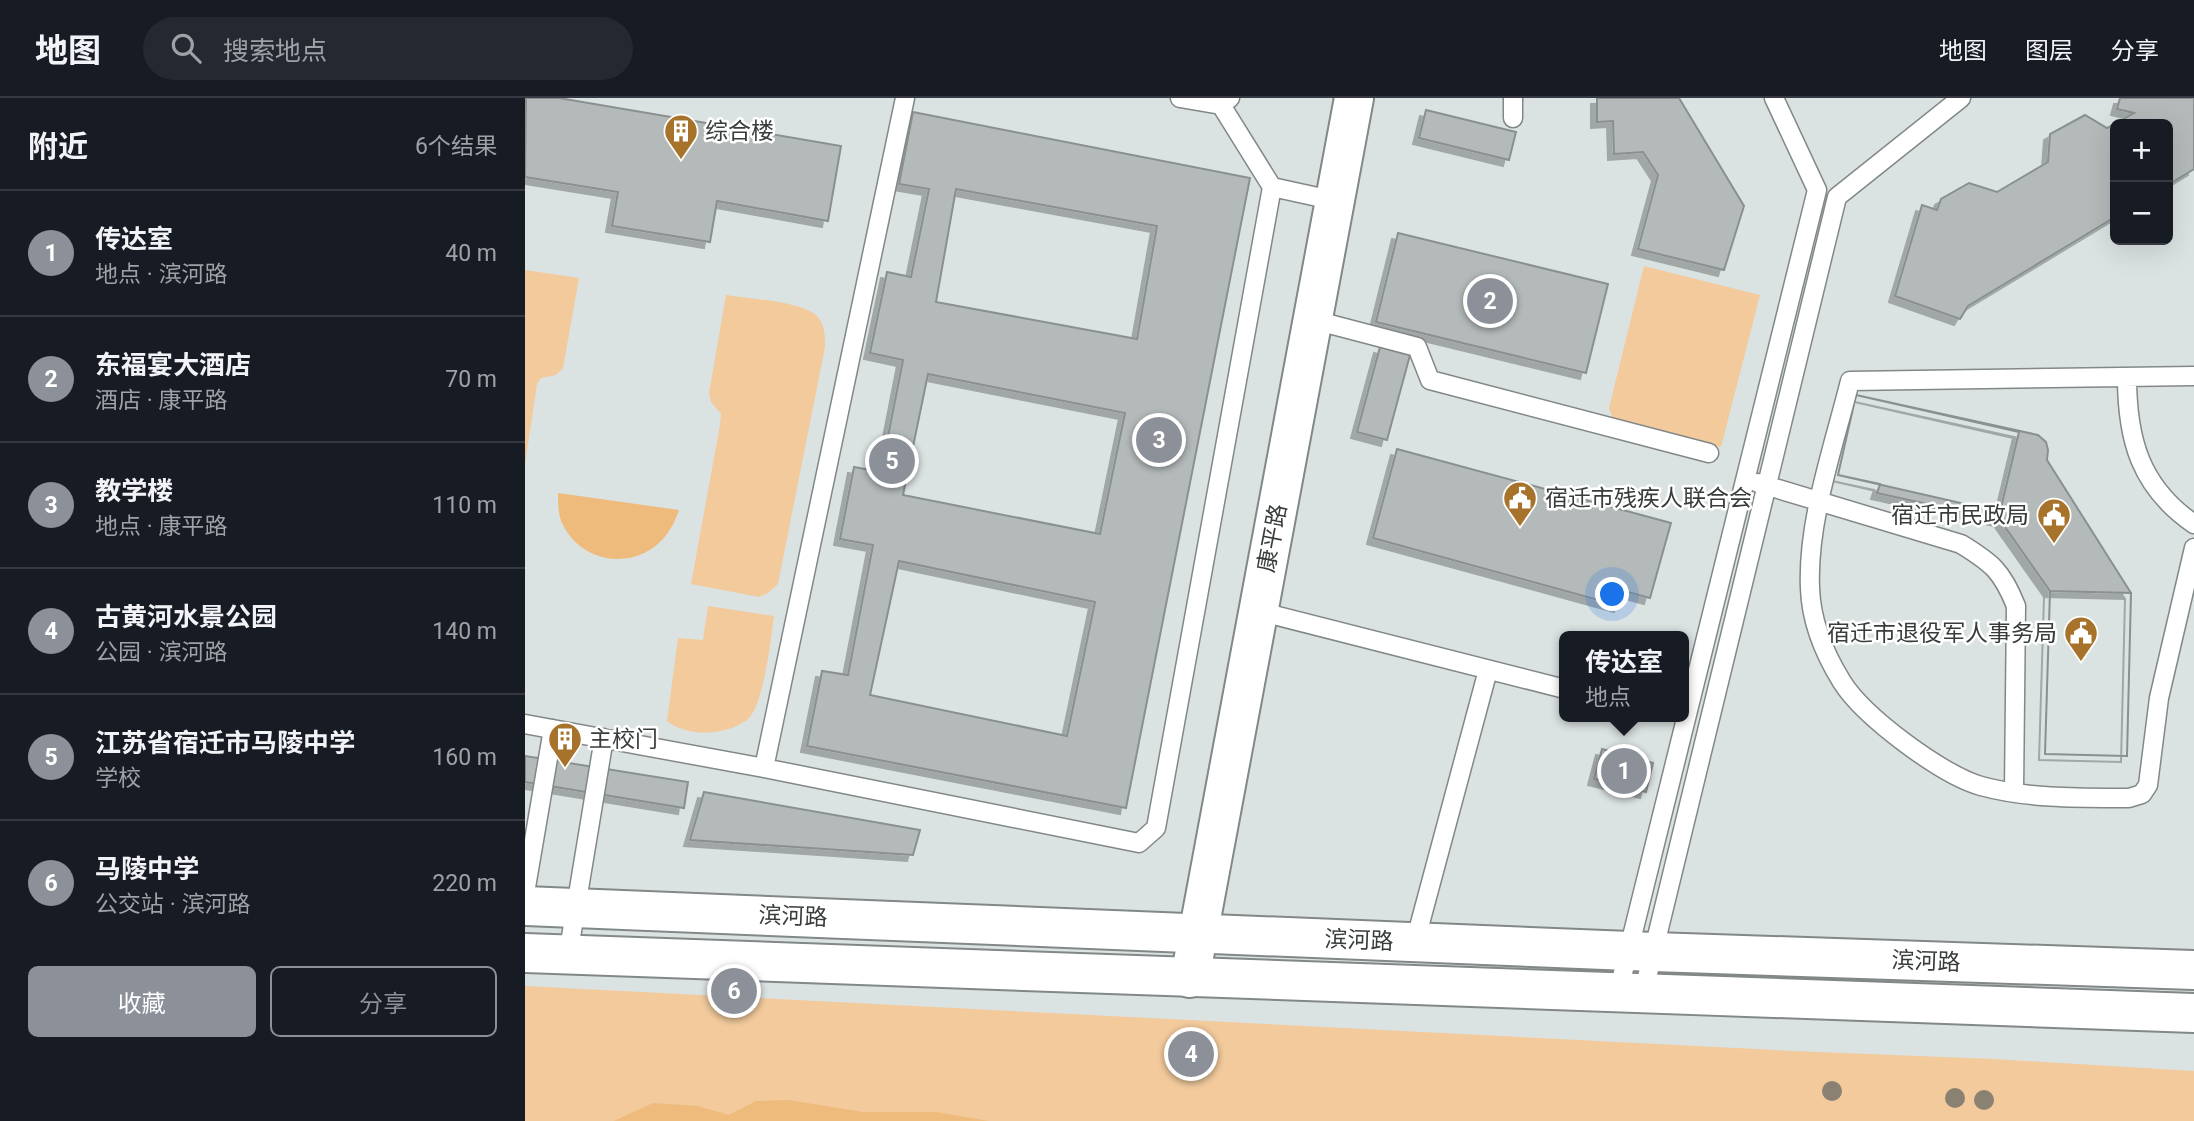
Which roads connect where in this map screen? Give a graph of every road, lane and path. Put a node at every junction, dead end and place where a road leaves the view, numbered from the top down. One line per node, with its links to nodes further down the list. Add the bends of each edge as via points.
1 (905, 98): 28 (lane)
2 (1180, 98): 7 (lane)
3 (1355, 98): 10 (main road, 康平路)
4 (1513, 98): 8 (lane)
5 (1774, 98): 15 (lane, via 1817,191)
6 (1961, 98): 16 (lane, via 1837,197)
7 (1225, 102): 9 (lane)
8 (1513, 118)
9 (1272, 187): 10 (lane); 28 (lane, via 1156,828 1139,843)
10 (1336, 201): 11 (main road, 康平路)
11 (1314, 320): 14 (lane, via 1417,347 1430,380); 20 (main road, 康平路)
12 (2194, 376): 13 (lane)
13 (2127, 377): 17 (lane, via 1850,380); 18 (lane, via 2127,409 2140,463 2173,510)
14 (1709, 453)
15 (1745, 479): 16 (lane); 23 (lane)
16 (1767, 485): 17 (lane); 31 (lane)
17 (1820, 500): 29 (lane, via 1812,548 1812,619 1844,685 1875,718 1943,769 1980,785); 29 (lane, via 1961,544 1990,562 2007,583 2016,606)
18 (2194, 524)
19 (2194, 548): 29 (lane, via 2159,698 2148,785 2142,794 2129,798)
20 (1258, 611): 21 (lane); 35 (main road, 康平路)
21 (1488, 670): 22 (lane); 36 (lane)
22 (1559, 688)
23 (1689, 700)
24 (1683, 722): 30 (lane)
25 (525, 724): 26 (lane)
26 (553, 729): 27 (lane); 32 (lane)
27 (604, 738): 28 (lane); 34 (lane)
28 (764, 768)
29 (2014, 792)
30 (1650, 854): 31 (lane); 37 (lane)
31 (1676, 860): 37 (lane)
32 (525, 893)
33 (525, 906): 34 (main road, 滨河路)
34 (576, 908): 35 (main road, 滨河路); 39 (lane)
35 (1197, 934): 36 (main road, 滨河路); 41 (main road, 康平路)
36 (1415, 942): 37 (main road, 滨河路)
37 (1641, 951): 40 (main road, 滨河路); 42 (lane); 42 (lane)
38 (525, 953): 39 (main road, 滨河路)
39 (568, 955): 41 (main road, 滨河路)
40 (2194, 970)
41 (1190, 978): 42 (main road, 滨河路)
42 (1631, 994): 43 (main road, 滨河路)
43 (2194, 1013)

